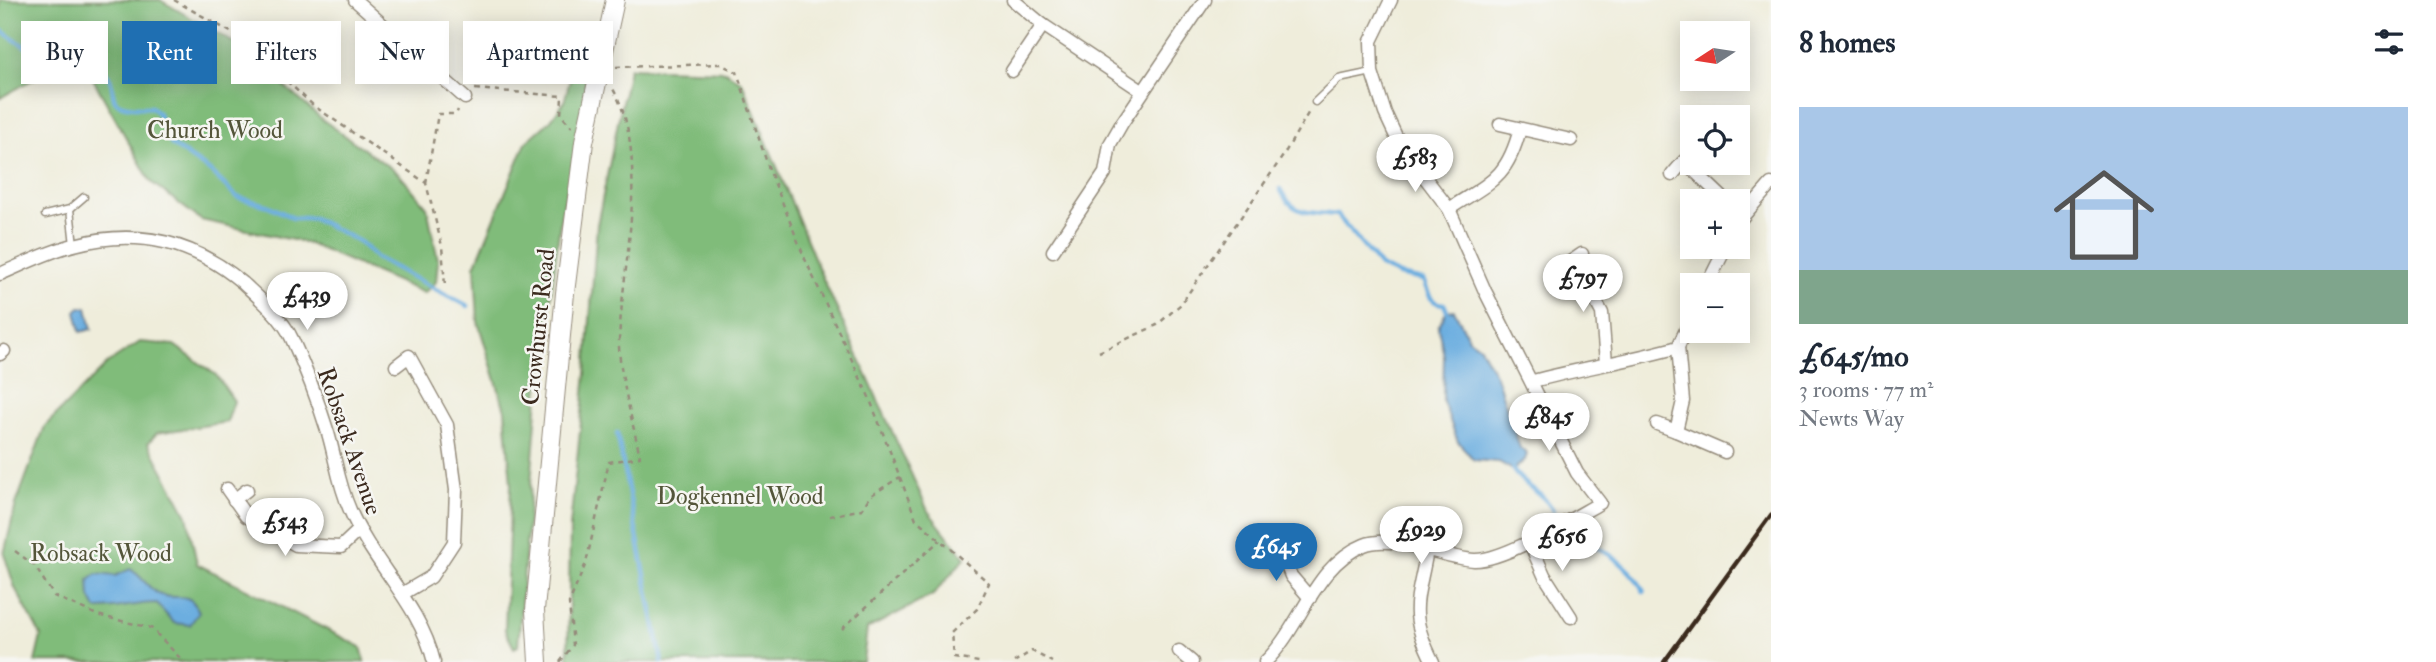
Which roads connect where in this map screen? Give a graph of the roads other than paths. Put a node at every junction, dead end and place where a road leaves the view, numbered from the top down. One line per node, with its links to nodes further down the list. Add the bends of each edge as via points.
1 (355, 0): 10 (street)
2 (615, 0): 45 (main road, Crowhurst Road, via 584,142 564,306 536,597)
3 (1013, 0): 6 (street)
4 (1391, 0): 8 (street, via 1371,41)
5 (1203, 1): 9 (street)
6 (1043, 25): 7 (street); 9 (street)
7 (1012, 71)
8 (1372, 72): 11 (lane, via 1339,79); 21 (street, via 1400,145)
9 (1142, 91): 24 (street, via 1110,144 1105,173)
10 (465, 98)
11 (1315, 102)
12 (1500, 124): 13 (street)
13 (1520, 129): 14 (street); 21 (street, via 1512,158 1500,176)
14 (1571, 139)
15 (1672, 175): 17 (street, via 1684,161)
16 (1771, 184): 19 (street)
17 (1713, 189)
18 (84, 197): 20 (lane)
19 (1750, 206)
20 (70, 209): 22 (lane); 23 (lane)
21 (1449, 209): 31 (street, via 1485,291)
22 (45, 215)
23 (74, 245): 26 (street, Robsack Avenue); 36 (street, Robsack Avenue, via 130,237 185,246 226,269 257,296 290,335 314,391 334,468)
24 (1053, 251)
25 (1560, 269): 29 (street, via 1578,257 1602,313)
26 (0, 274)
27 (1680, 343): 28 (street)
28 (1678, 347): 29 (street); 33 (street, via 1683,401)
29 (1606, 363): 31 (street)
30 (396, 366): 40 (street, via 409,356 447,425 456,490 454,542 432,577)
31 (1533, 381): 37 (street, via 1577,473 1600,503)
32 (1657, 424): 33 (street)
33 (1676, 431): 34 (street)
34 (1725, 452)
35 (247, 490): 36 (street, via 231,494 246,516 296,545 341,547)
36 (358, 531): 40 (street, Robsack Avenue)
37 (1530, 543): 39 (street, via 1477,560); 42 (street)
38 (1279, 546): 41 (street, via 1291,576)
39 (1427, 550): 41 (street, via 1392,543 1365,544 1338,561); 48 (street, via 1415,604 1420,636)
40 (402, 594): 44 (street, Robsack Avenue, via 429,640)
41 (1310, 598): 47 (street)
42 (1571, 617)
43 (1179, 651): 46 (street)
44 (434, 662)
45 (538, 662)
46 (1192, 662)
47 (1265, 662)
48 (1433, 662)

